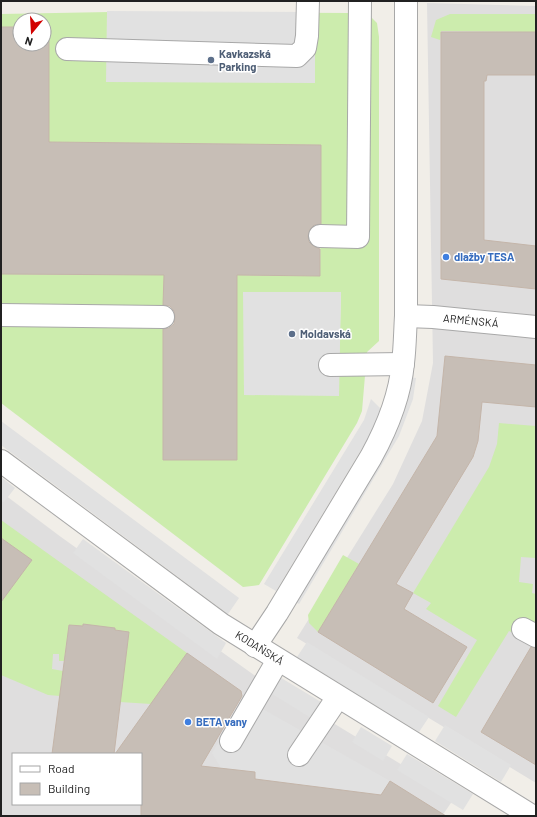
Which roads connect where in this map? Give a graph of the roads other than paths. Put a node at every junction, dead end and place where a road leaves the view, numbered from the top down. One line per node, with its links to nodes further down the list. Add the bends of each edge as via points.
1 (308, 1): 4 (street, via 305,48 297,56)
2 (360, 1): 5 (street, via 358,237)
3 (406, 1): 7 (street)
4 (67, 49)
5 (320, 236)
6 (1, 315): 8 (street)
7 (406, 316): 9 (street, ARMÉNSKÁ); 10 (street)
8 (163, 317)
9 (536, 327)
10 (403, 364): 11 (street); 13 (street, via 398,394 383,435)
11 (330, 365)
12 (1, 461): 13 (street, KODAŇSKÁ, via 208,615)
13 (255, 646): 14 (street, KODAŇSKÁ)
14 (278, 660): 15 (street, KODAŇSKÁ); 16 (street)
15 (338, 697): 17 (street); 18 (street, KODAŇSKÁ)
16 (231, 740)
17 (299, 755)
18 (532, 816)

